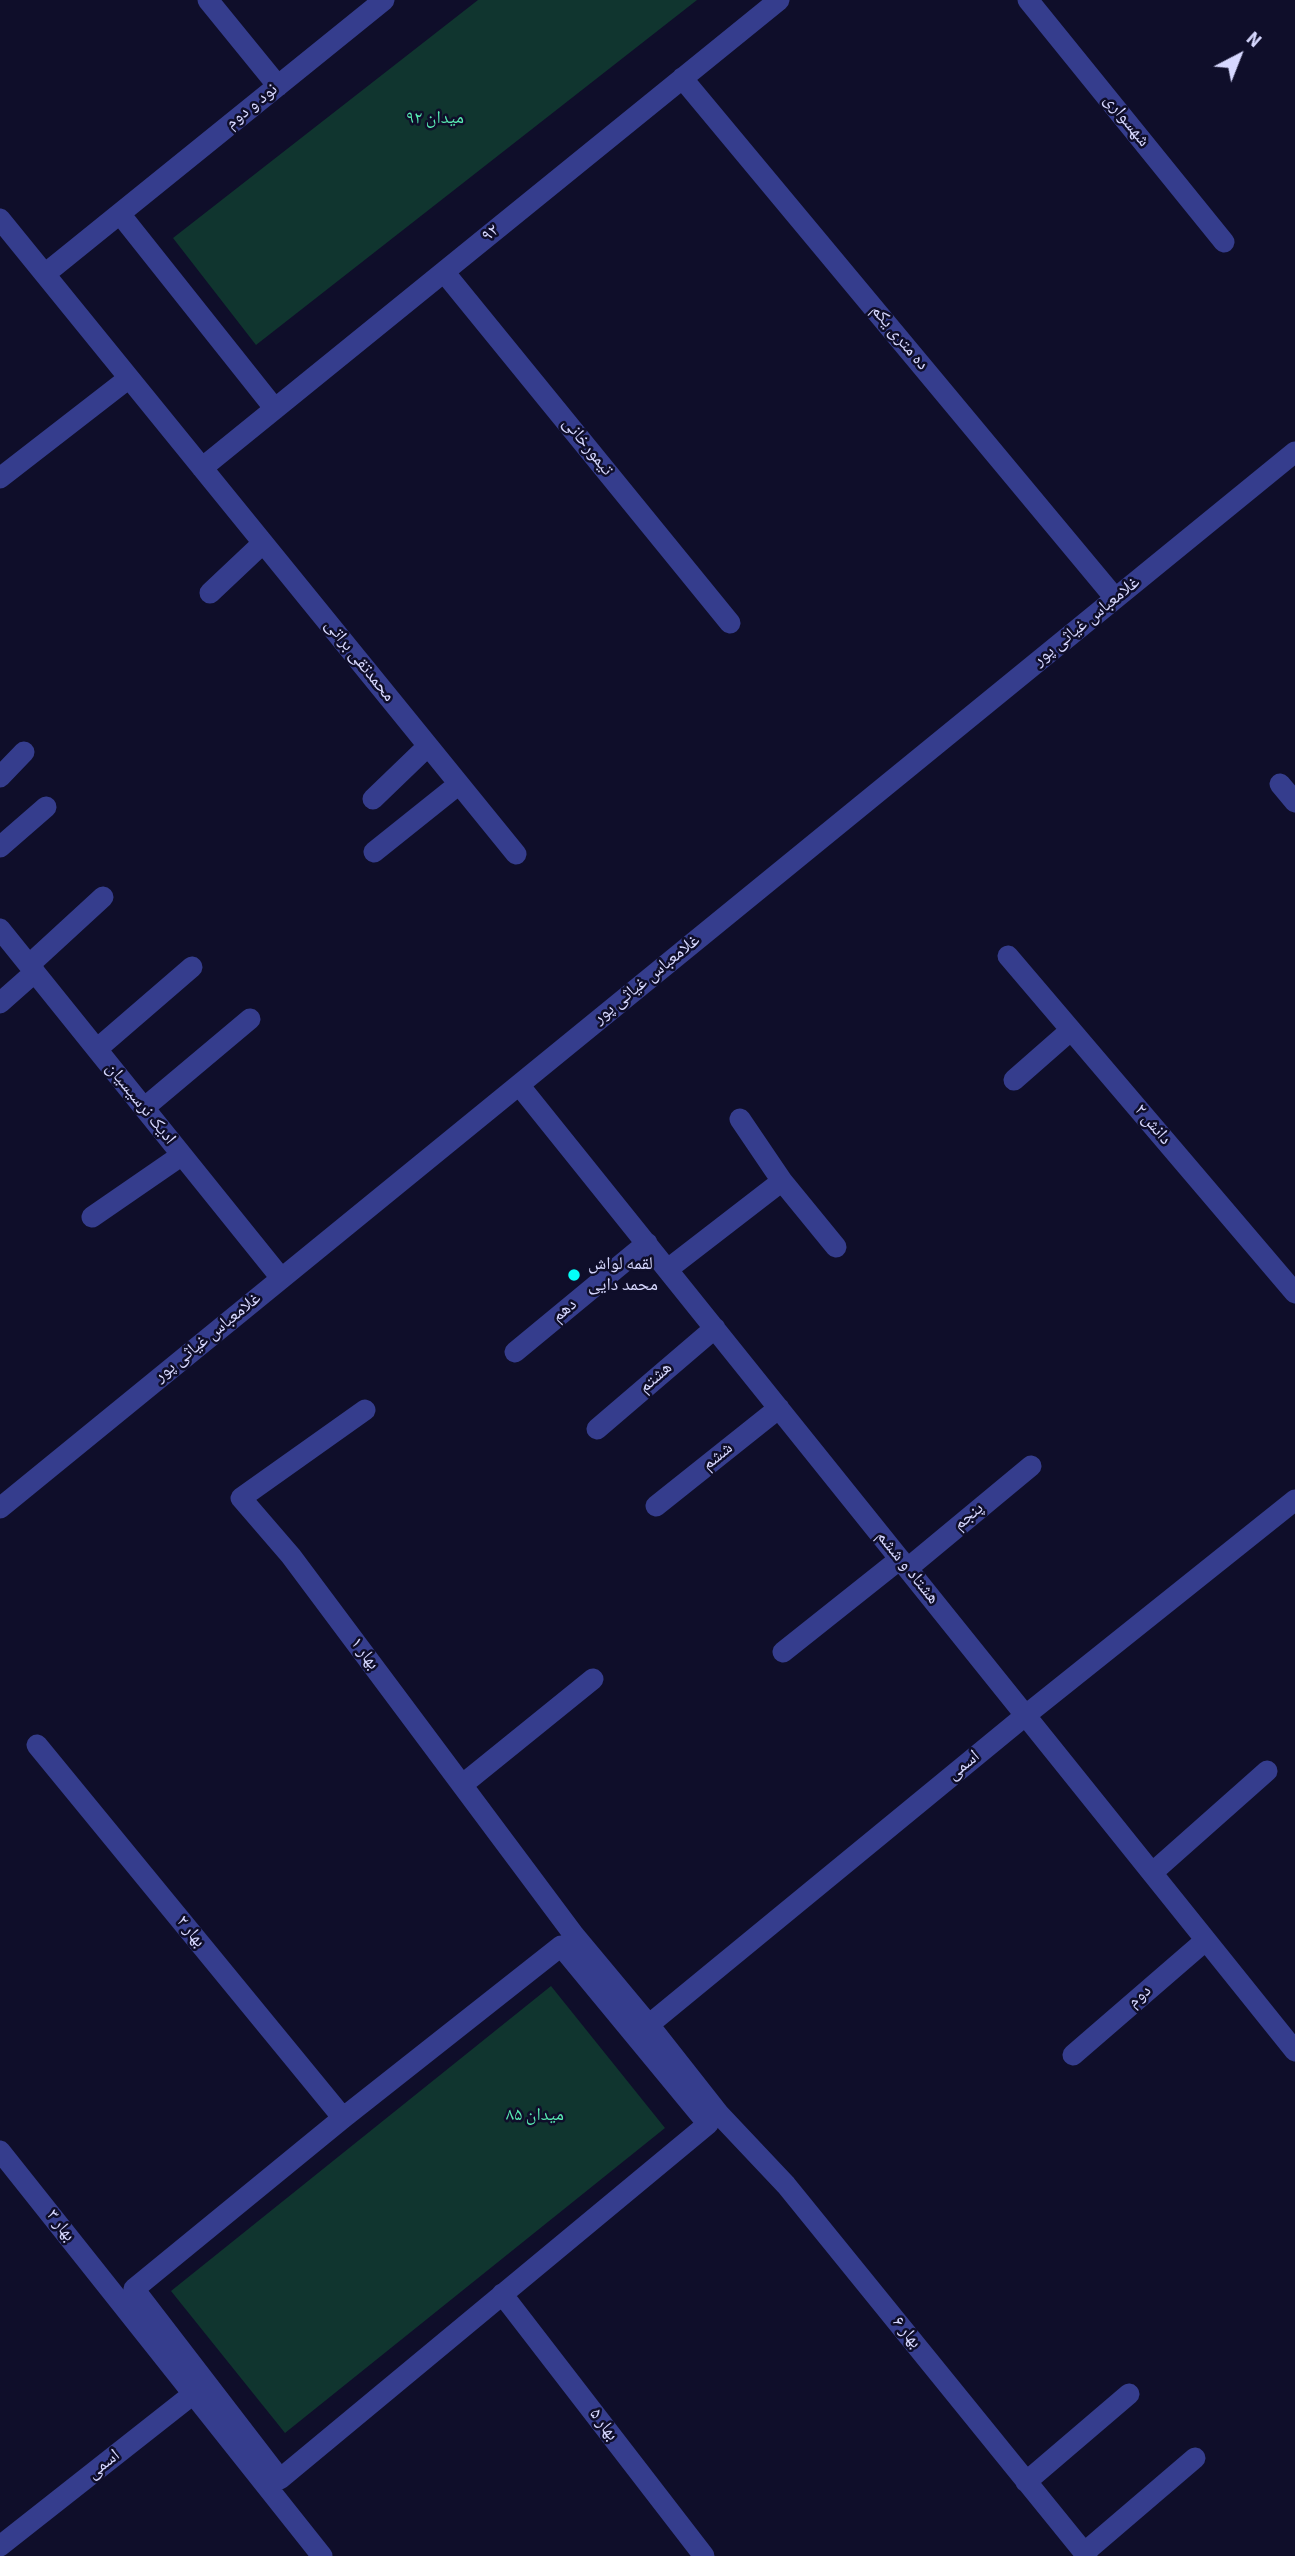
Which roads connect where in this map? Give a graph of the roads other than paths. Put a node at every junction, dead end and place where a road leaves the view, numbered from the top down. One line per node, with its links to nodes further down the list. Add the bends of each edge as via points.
1 (208, 0): 6 (street)
2 (384, 0): 6 (street, نود و دوم)
3 (779, 0): 5 (street, ۹۲)
4 (1028, 0): 9 (street, شهسواری)
5 (682, 78): 10 (street, ۹۲); 19 (street, ده متری یکم)
6 (278, 86): 7 (street, نود و دوم)
7 (120, 214): 11 (street, نود و دوم); 13 (street)
8 (0, 219): 11 (street)
9 (1224, 242)
10 (444, 272): 13 (street, ۹۲); 20 (street, تیمورخانی)
11 (45, 274): 12 (street)
12 (129, 377): 15 (street); 16 (street)
13 (275, 409): 15 (street, ۹۲)
14 (1295, 452): 19 (street, غلامعباس غیاثی پور)
15 (202, 468): 17 (street, محمدتقی براتی)
16 (0, 478)
17 (263, 543): 18 (street); 21 (street, محمدتقی براتی)
18 (209, 593)
19 (1115, 598): 42 (street, غلامعباس غیاثی پور)
20 (730, 623)
21 (428, 746): 24 (street, محمدتقی براتی); 26 (street)
22 (24, 752): 23 (street)
23 (0, 777)
24 (459, 784): 30 (street); 31 (street, محمدتقی براتی)
25 (1280, 784): 27 (street)
26 (373, 799)
27 (1295, 802)
28 (46, 807): 29 (street)
29 (0, 847)
30 (374, 852)
31 (516, 854)
32 (103, 897): 36 (street)
33 (0, 929): 36 (street, ادیک نرسیسیان)
34 (1008, 956): 39 (street, دانش ۲)
35 (192, 967): 40 (street)
36 (32, 969): 37 (street); 40 (street, ادیک نرسیسیان)
37 (0, 1003)
38 (250, 1019): 43 (street)
39 (1071, 1030): 41 (street); 52 (street, دانش ۲)
40 (97, 1049): 43 (street, ادیک نرسیسیان)
41 (1014, 1080)
42 (519, 1085): 48 (street, هشتاد و ششم); 51 (street, غلامعباس غیاثی پور)
43 (144, 1108): 45 (street, ادیک نرسیسیان)
44 (740, 1119): 46 (street)
45 (181, 1155): 47 (street); 51 (street, ادیک نرسیسیان)
46 (782, 1181): 49 (street); 50 (street)
47 (92, 1217)
48 (647, 1243): 50 (street, هشتاد و ششم); 54 (street, دهم)
49 (836, 1247)
50 (668, 1269): 53 (street, هشتاد و ششم)
51 (281, 1279): 61 (street, غلامعباس غیاثی پور)
52 (1295, 1293)
53 (715, 1328): 55 (street, هشتاد و ششم); 57 (street, هشتم)
54 (515, 1352)
55 (779, 1408): 60 (street, ششم); 62 (street, هشتاد و ششم)
56 (365, 1410): 68 (street, بهار ۱, via 241,1498 291,1556)
57 (597, 1429)
58 (1031, 1466): 62 (street, پنجم)
59 (1295, 1500): 65 (street, اسمی)
60 (656, 1506)
61 (0, 1508)
62 (904, 1564): 63 (street, پنجم); 65 (street, هشتاد و ششم)
63 (783, 1652)
64 (593, 1679): 68 (street)
65 (1026, 1715): 69 (street, هشتاد و ششم); 71 (street, اسمی)
66 (37, 1745): 74 (street, بهار ۲)
67 (1267, 1771): 69 (street)
68 (462, 1785): 71 (street, بهار ۱)
69 (1152, 1873): 70 (street, هشتاد و ششم)
70 (1206, 1940): 72 (street, هشتاد و ششم); 73 (street, دوم)
71 (642, 2030): 74 (street, via 561,1946); 76 (street, via 708,2124); 80 (street, بهار ۶, via 786,2185)
72 (1295, 2051)
73 (1073, 2055)
74 (343, 2118): 77 (street, via 134,2289)
75 (0, 2151): 77 (street, بهار ۳, via 119,2301)
76 (502, 2294): 77 (street, via 280,2479); 84 (street, بهار ۵)
77 (200, 2389): 81 (street, اسمی); 83 (street, via 268,2488)
78 (1129, 2394): 80 (street)
79 (1195, 2458): 82 (street)
80 (1026, 2482): 82 (street, بهار ۶)
81 (0, 2546)
82 (1085, 2555)
83 (323, 2556)
84 (704, 2556)

